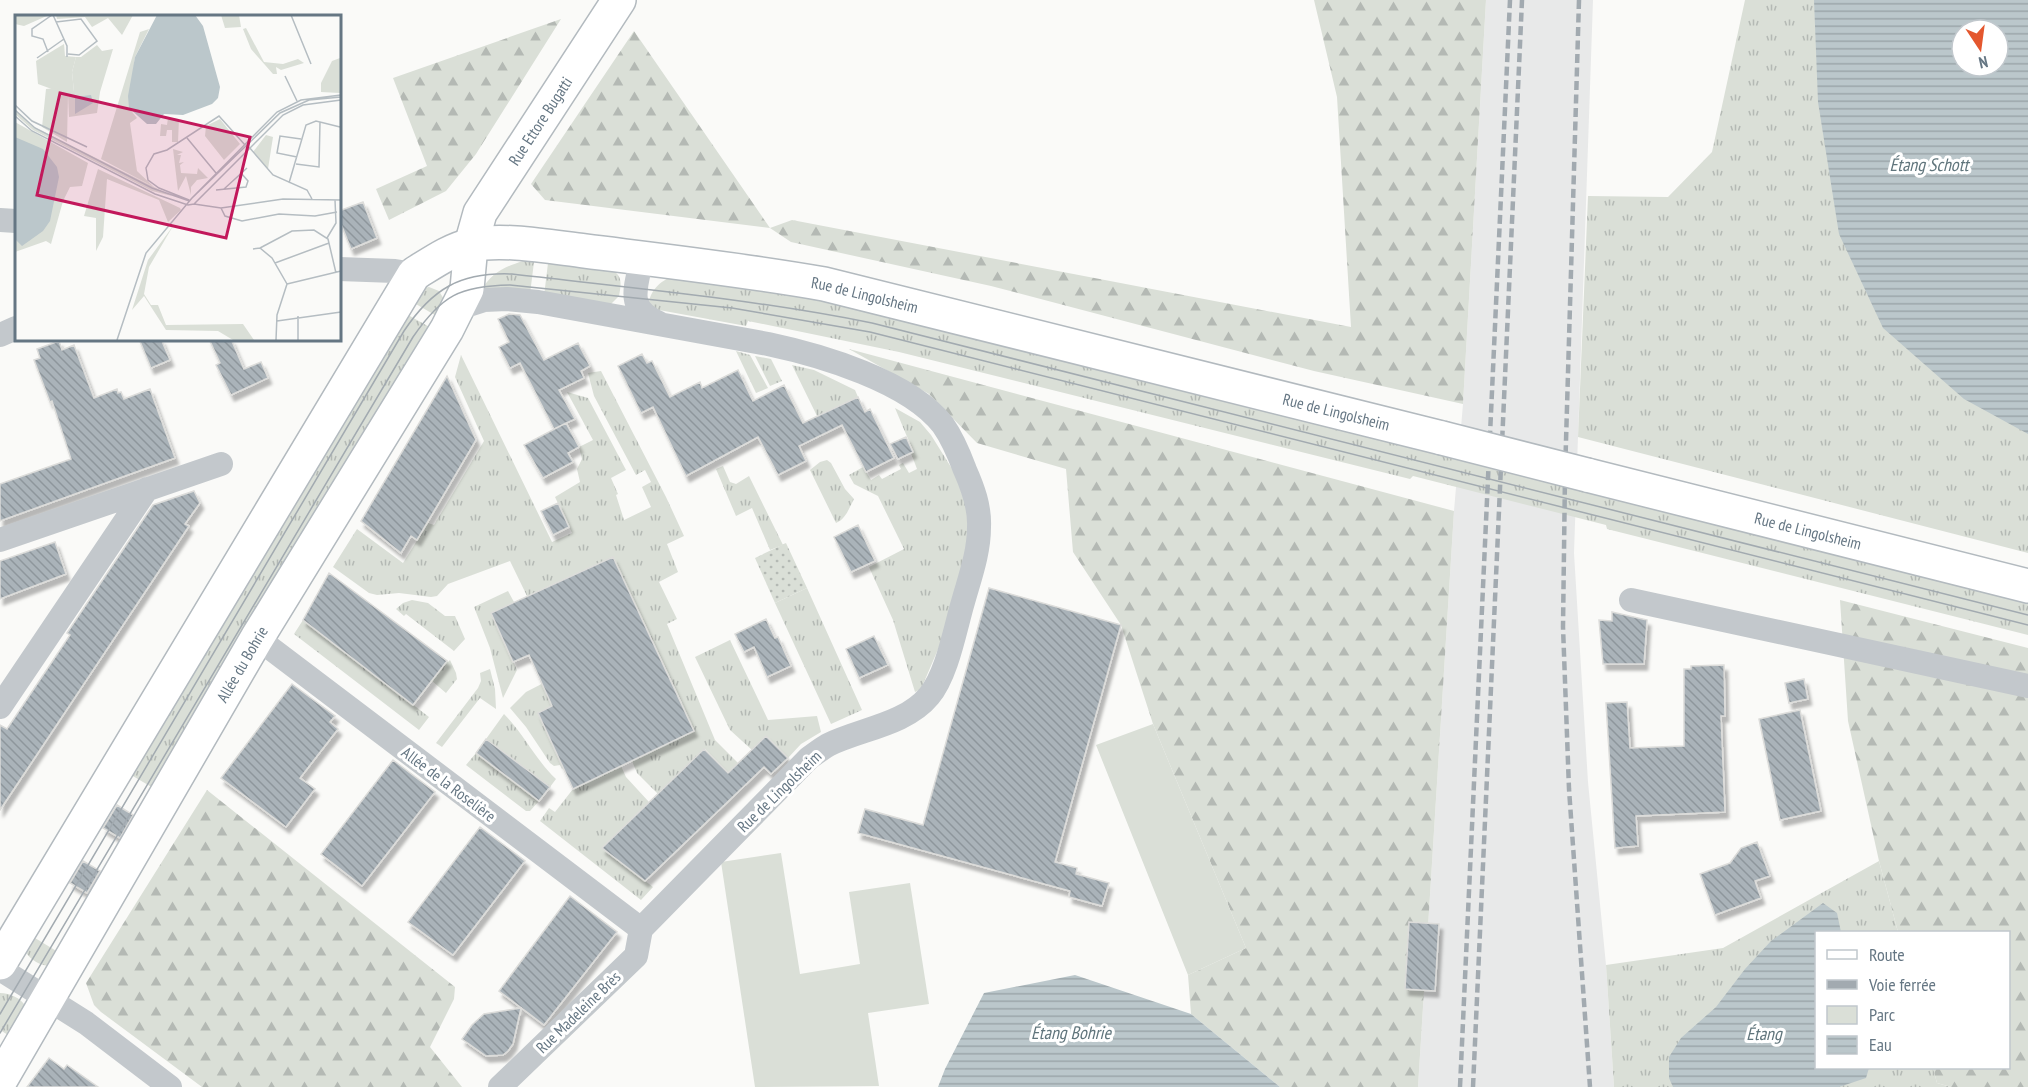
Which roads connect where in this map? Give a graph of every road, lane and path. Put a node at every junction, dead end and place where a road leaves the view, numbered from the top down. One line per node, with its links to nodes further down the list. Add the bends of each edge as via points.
1 (619, 0): 4 (main road, Rue Ettore Bugatti, via 480,213)
2 (0, 220): 3 (street)
3 (15, 221)
4 (471, 245): 5 (main road, Rue de Lingolsheim, via 507,243); 7 (main road, Rue de Lingolsheim); 8 (main road, Allée du Bohrie, via 467,289)
5 (642, 258): 9 (street, Rue de Lingolsheim, via 637,306); 15 (main road, Rue de Lingolsheim, bridge, via 824,284)
6 (340, 269): 7 (street)
7 (414, 274): 21 (main road)
8 (459, 308): 9 (street, Rue de Lingolsheim, via 484,300 507,299); 17 (main road, Allée du Bohrie)
9 (661, 324): 20 (street, Rue de Lingolsheim, via 800,350 875,379 918,402 942,424 957,449 973,488 979,525 970,578 942,673 929,697 902,717 827,746 809,758)
10 (15, 328): 11 (street)
11 (0, 335)
12 (221, 464): 13 (street)
13 (147, 489): 14 (street); 19 (street)
14 (0, 540)
15 (2028, 586)
16 (1631, 600): 18 (street)
17 (257, 638): 20 (street, Allée de la Roselière); 23 (main road, Allée du Bohrie)
18 (2028, 686)
19 (1, 703)
20 (641, 929): 26 (street, Rue Madeleine Brès, via 636,956)
21 (0, 963)
22 (0, 969): 23 (street)
23 (48, 998): 24 (main road, Allée du Bohrie); 25 (street)
24 (0, 1081)
25 (170, 1087)
26 (500, 1087)

